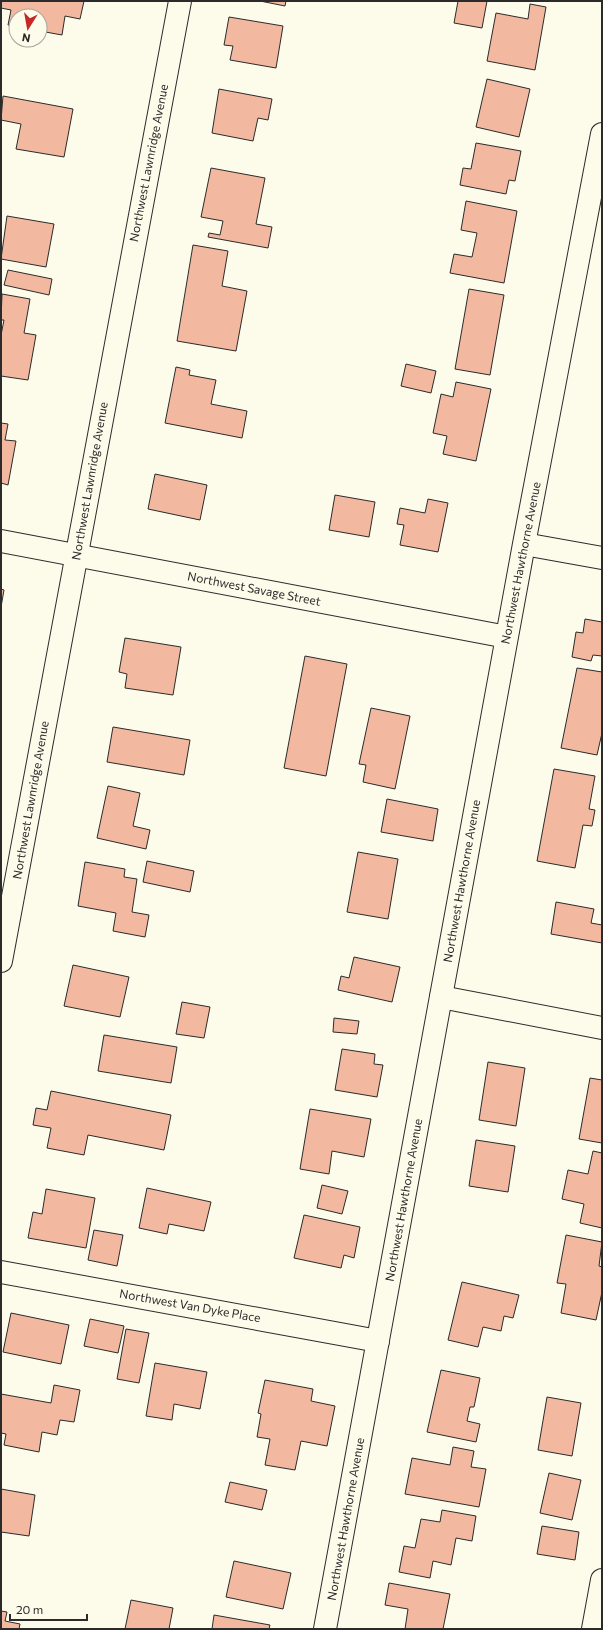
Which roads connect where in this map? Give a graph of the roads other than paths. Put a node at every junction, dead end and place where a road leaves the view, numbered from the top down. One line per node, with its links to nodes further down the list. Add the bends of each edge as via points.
1 (180, 1): 5 (street, Northwest Lawnridge Avenue)
2 (602, 134): 4 (street, Northwest Hawthorne Avenue)
3 (1, 541): 5 (street, Northwest Savage Street)
4 (524, 544): 6 (street); 7 (street, Northwest Hawthorne Avenue)
5 (76, 555): 7 (street, Northwest Savage Street); 8 (street, Northwest Lawnridge Avenue)
6 (602, 558)
7 (507, 637): 9 (street, Northwest Hawthorne Avenue)
8 (1, 962)
9 (441, 997): 10 (street); 12 (street, Northwest Hawthorne Avenue)
10 (602, 1028)
11 (1, 1272): 12 (street, Northwest Van Dyke Place)
12 (378, 1341): 14 (street, Northwest Hawthorne Avenue)
13 (602, 1580): 15 (street)
14 (325, 1629)
15 (593, 1629)

